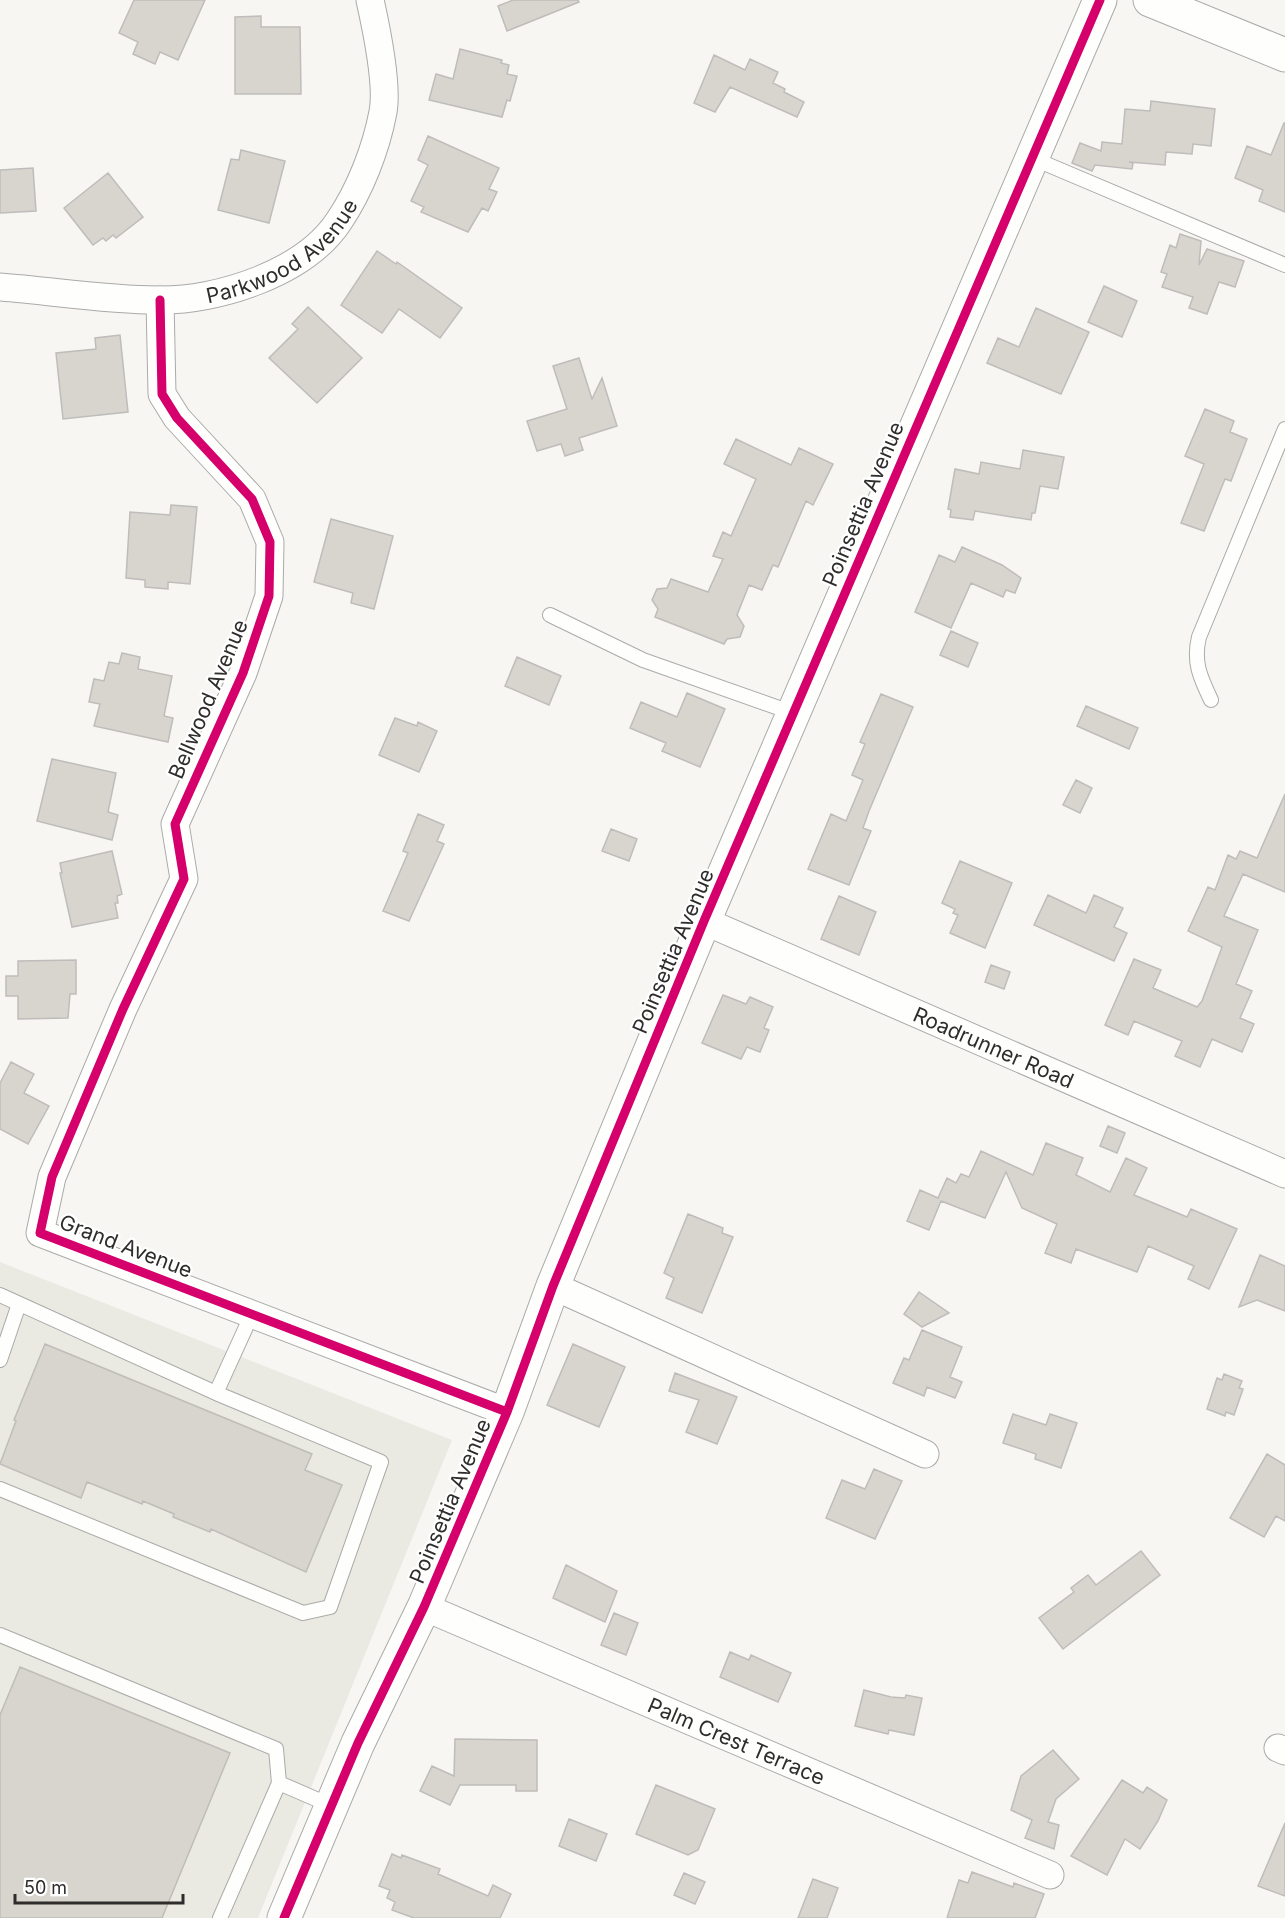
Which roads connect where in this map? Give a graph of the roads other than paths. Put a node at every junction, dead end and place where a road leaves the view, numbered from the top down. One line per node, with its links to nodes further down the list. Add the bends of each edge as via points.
1 (370, 0): 8 (street, Parkwood Avenue, via 379,43 384,110 365,171 339,223 307,253 262,280 221,293)
2 (1100, 0): 5 (street, Poinsettia Avenue)
3 (1150, 0): 4 (street)
4 (1285, 55)
5 (1032, 158): 6 (lane); 12 (street, Poinsettia Avenue)
6 (1285, 265)
7 (0, 287): 8 (street, Parkwood Avenue)
8 (160, 300): 13 (street, Bellwood Avenue, via 162,394 177,418 252,499 270,542 269,596 243,673)
9 (1285, 429): 11 (lane, via 1199,637 1195,653 1197,670)
10 (550, 615): 12 (lane, via 643,660)
11 (1211, 700)
12 (793, 713): 14 (street, Poinsettia Avenue)
13 (175, 824): 19 (street, Grand Avenue, via 184,879 123,1009 52,1177 40,1233)
14 (704, 921): 15 (street, Roadrunner Road); 16 (street, Poinsettia Avenue)
15 (1285, 1174)
16 (553, 1287): 22 (street, Poinsettia Avenue); 23 (street)
17 (0, 1295): 18 (lane)
18 (19, 1304): 20 (lane); 21 (lane)
19 (252, 1314): 21 (lane); 22 (street, Grand Avenue)
20 (0, 1360)
21 (216, 1394): 24 (lane, via 381,1462 330,1607 303,1613)
22 (507, 1412): 25 (street, Poinsettia Avenue)
23 (925, 1454)
24 (0, 1489)
25 (424, 1607): 28 (street, Poinsettia Avenue); 29 (street, Palm Crest Terrace)
26 (0, 1635): 27 (lane, via 276,1749)
27 (279, 1783): 28 (lane); 31 (lane)
28 (332, 1806): 30 (street, Poinsettia Avenue)
29 (1050, 1875)
30 (289, 1916)
31 (220, 1918)

